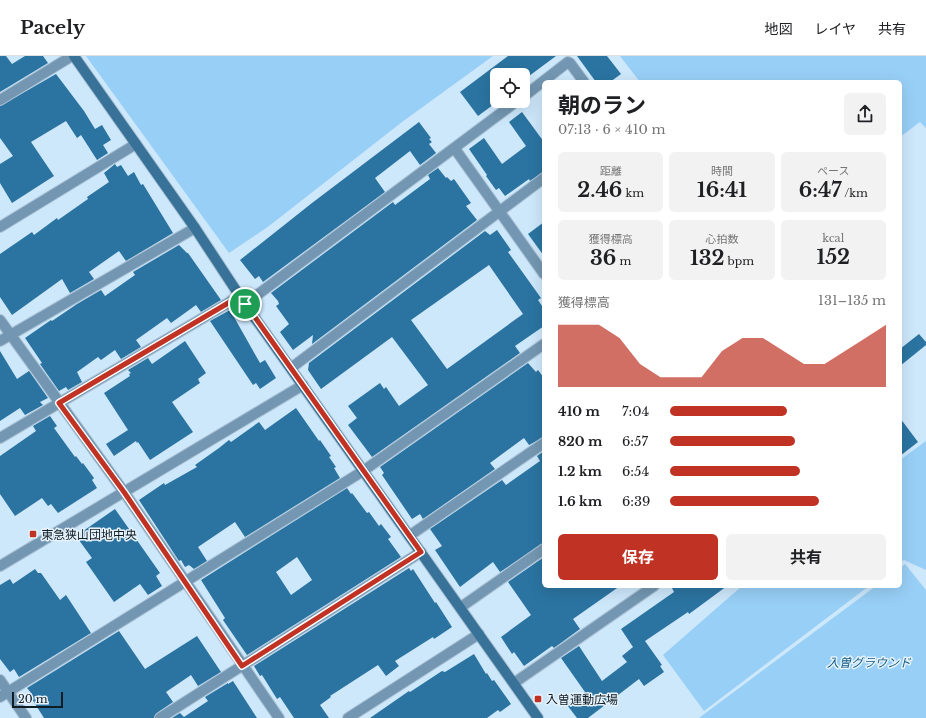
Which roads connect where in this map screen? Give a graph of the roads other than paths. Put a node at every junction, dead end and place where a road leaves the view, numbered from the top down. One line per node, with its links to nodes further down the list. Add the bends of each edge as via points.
1 (73, 56): 6 (street); 8 (street)
2 (545, 80): 3 (street, via 568,62)
3 (583, 80)
4 (542, 82): 5 (street)
5 (530, 92)
6 (0, 100)
7 (508, 108): 9 (street)
8 (136, 144): 12 (street); 13 (street)
9 (454, 149): 11 (street); 15 (street)
10 (542, 179): 11 (street)
11 (499, 210): 14 (street); 20 (street)
12 (0, 227)
13 (195, 228): 15 (street); 17 (street)
14 (541, 263)
15 (243, 300): 20 (street); 22 (street)
16 (0, 320): 17 (street)
17 (10, 335): 18 (street); 22 (street)
18 (0, 341)
19 (542, 345): 25 (street)
20 (291, 368): 21 (street)
21 (303, 385): 25 (street); 26 (street)
22 (59, 403): 23 (street); 26 (street)
23 (0, 438)
24 (542, 444): 27 (street)
25 (363, 471): 27 (street); 31 (street)
26 (124, 492): 30 (street); 31 (street)
27 (409, 536): 29 (street)
28 (542, 550): 33 (street)
29 (421, 552): 33 (street); 35 (street)
30 (0, 566)
31 (185, 580): 35 (street); 38 (street)
32 (651, 588): 37 (street)
33 (461, 607): 34 (street)
34 (479, 634): 37 (street); 42 (street)
35 (242, 666): 40 (street); 41 (street)
36 (0, 680): 38 (street)
37 (514, 683): 43 (street)
38 (4, 694): 39 (street)
39 (26, 718)
40 (160, 718)
41 (279, 718)
42 (348, 718)
43 (538, 718)

